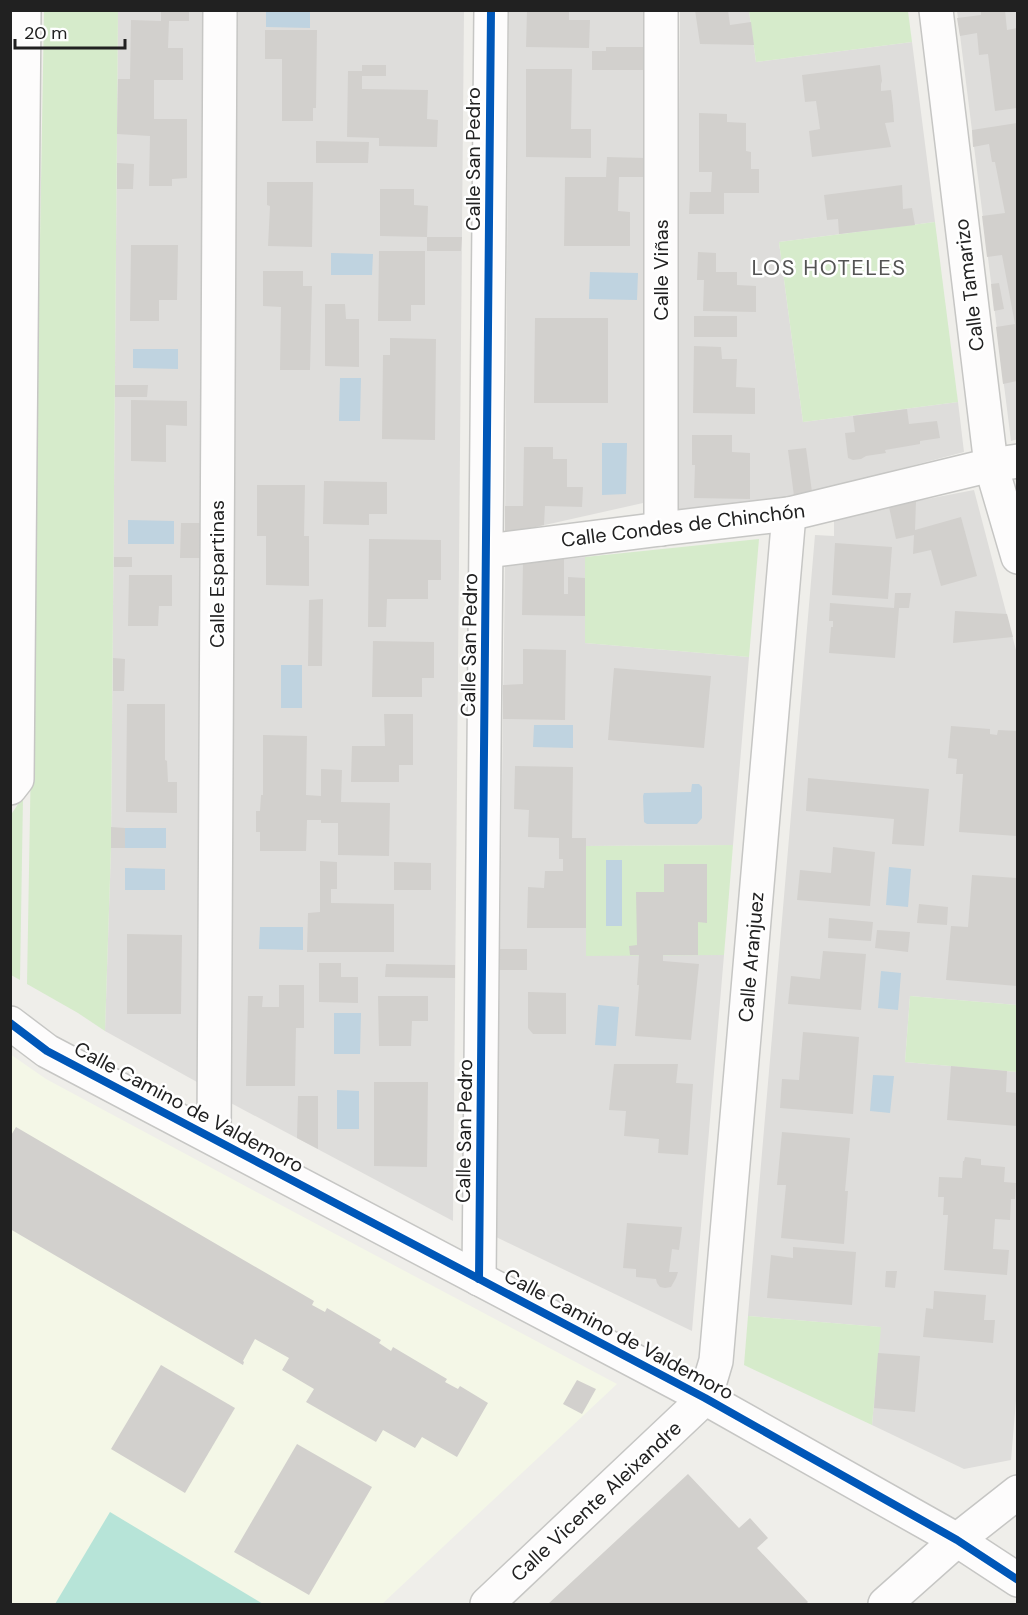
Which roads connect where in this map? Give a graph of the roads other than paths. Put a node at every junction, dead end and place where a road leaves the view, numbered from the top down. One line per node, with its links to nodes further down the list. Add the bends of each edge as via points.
1 (24, 10): 7 (street)
2 (220, 10): 14 (street, Calle Espartinas)
3 (491, 10): 10 (street, Calle San Pedro)
4 (662, 10): 9 (street, Calle Viñas)
5 (936, 10): 6 (street, Calle Tamarizo)
6 (1004, 463): 8 (street, Calle Condes de Chinchón); 11 (street, Calle Tamarizo)
7 (15, 486): 12 (street, via 17,779)
8 (789, 514): 9 (street, Calle Condes de Chinchón); 16 (street, Calle Aranjuez, via 716,1361)
9 (661, 529): 10 (street, Calle Condes de Chinchón)
10 (487, 551): 15 (street, Calle San Pedro)
11 (1017, 557)
12 (10, 788)
13 (10, 1023): 14 (street, Calle Camino de Valdemoro, via 47,1051)
14 (214, 1138): 15 (street, Calle Camino de Valdemoro)
15 (479, 1279): 16 (street, Calle Camino de Valdemoro)
16 (705, 1398): 18 (street, Calle Camino de Valdemoro); 20 (street, Calle Vicente Aleixandre)
17 (1017, 1492): 18 (street)
18 (957, 1540): 19 (street, Calle Camino de Valdemoro); 21 (street)
19 (1017, 1580)
20 (487, 1605)
21 (885, 1605)

